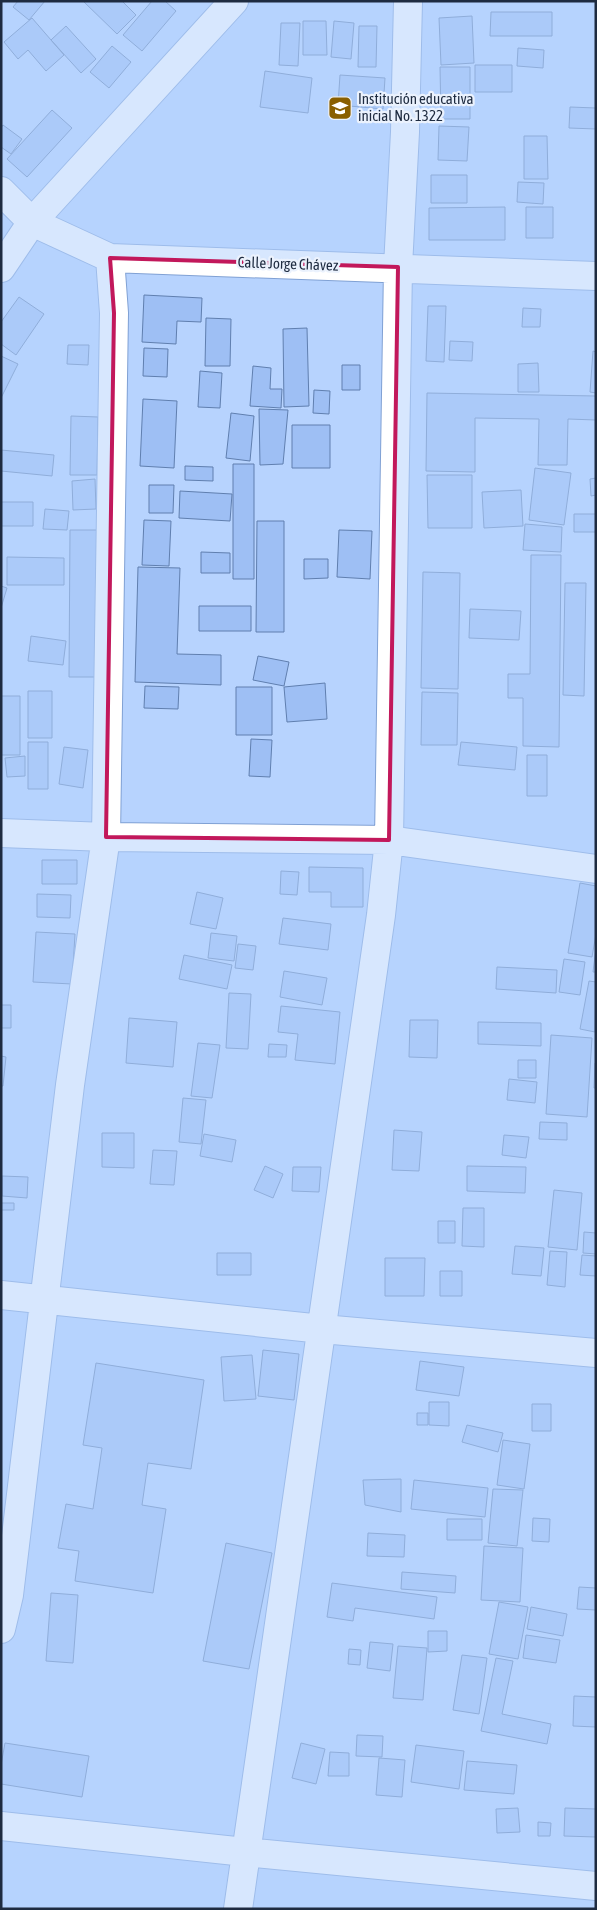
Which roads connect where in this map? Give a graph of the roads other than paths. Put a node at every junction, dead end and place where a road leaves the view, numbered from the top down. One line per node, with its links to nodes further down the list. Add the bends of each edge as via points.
1 (234, 1): 4 (street)
2 (408, 1): 6 (street)
3 (1, 192): 4 (street, Calle Jorge Chávez)
4 (32, 222): 5 (street, Calle Jorge Chávez); 7 (street)
5 (110, 258): 6 (street, Calle Jorge Chávez); 10 (street, via 114,313)
6 (398, 267): 8 (street, Calle Jorge Chávez); 11 (street)
7 (1, 268)
8 (596, 276)
9 (1, 833): 10 (street)
10 (106, 837): 11 (street); 14 (street, via 70,1085)
11 (389, 840): 12 (street); 15 (street)
12 (596, 869)
13 (1, 1295): 14 (street)
14 (44, 1300): 15 (street); 17 (street, via 9,1594)
15 (322, 1329): 16 (street); 19 (street)
16 (596, 1353)
17 (1, 1629)
18 (1, 1826): 19 (street)
19 (245, 1852): 20 (street); 21 (street)
20 (596, 1886)
21 (238, 1909)

